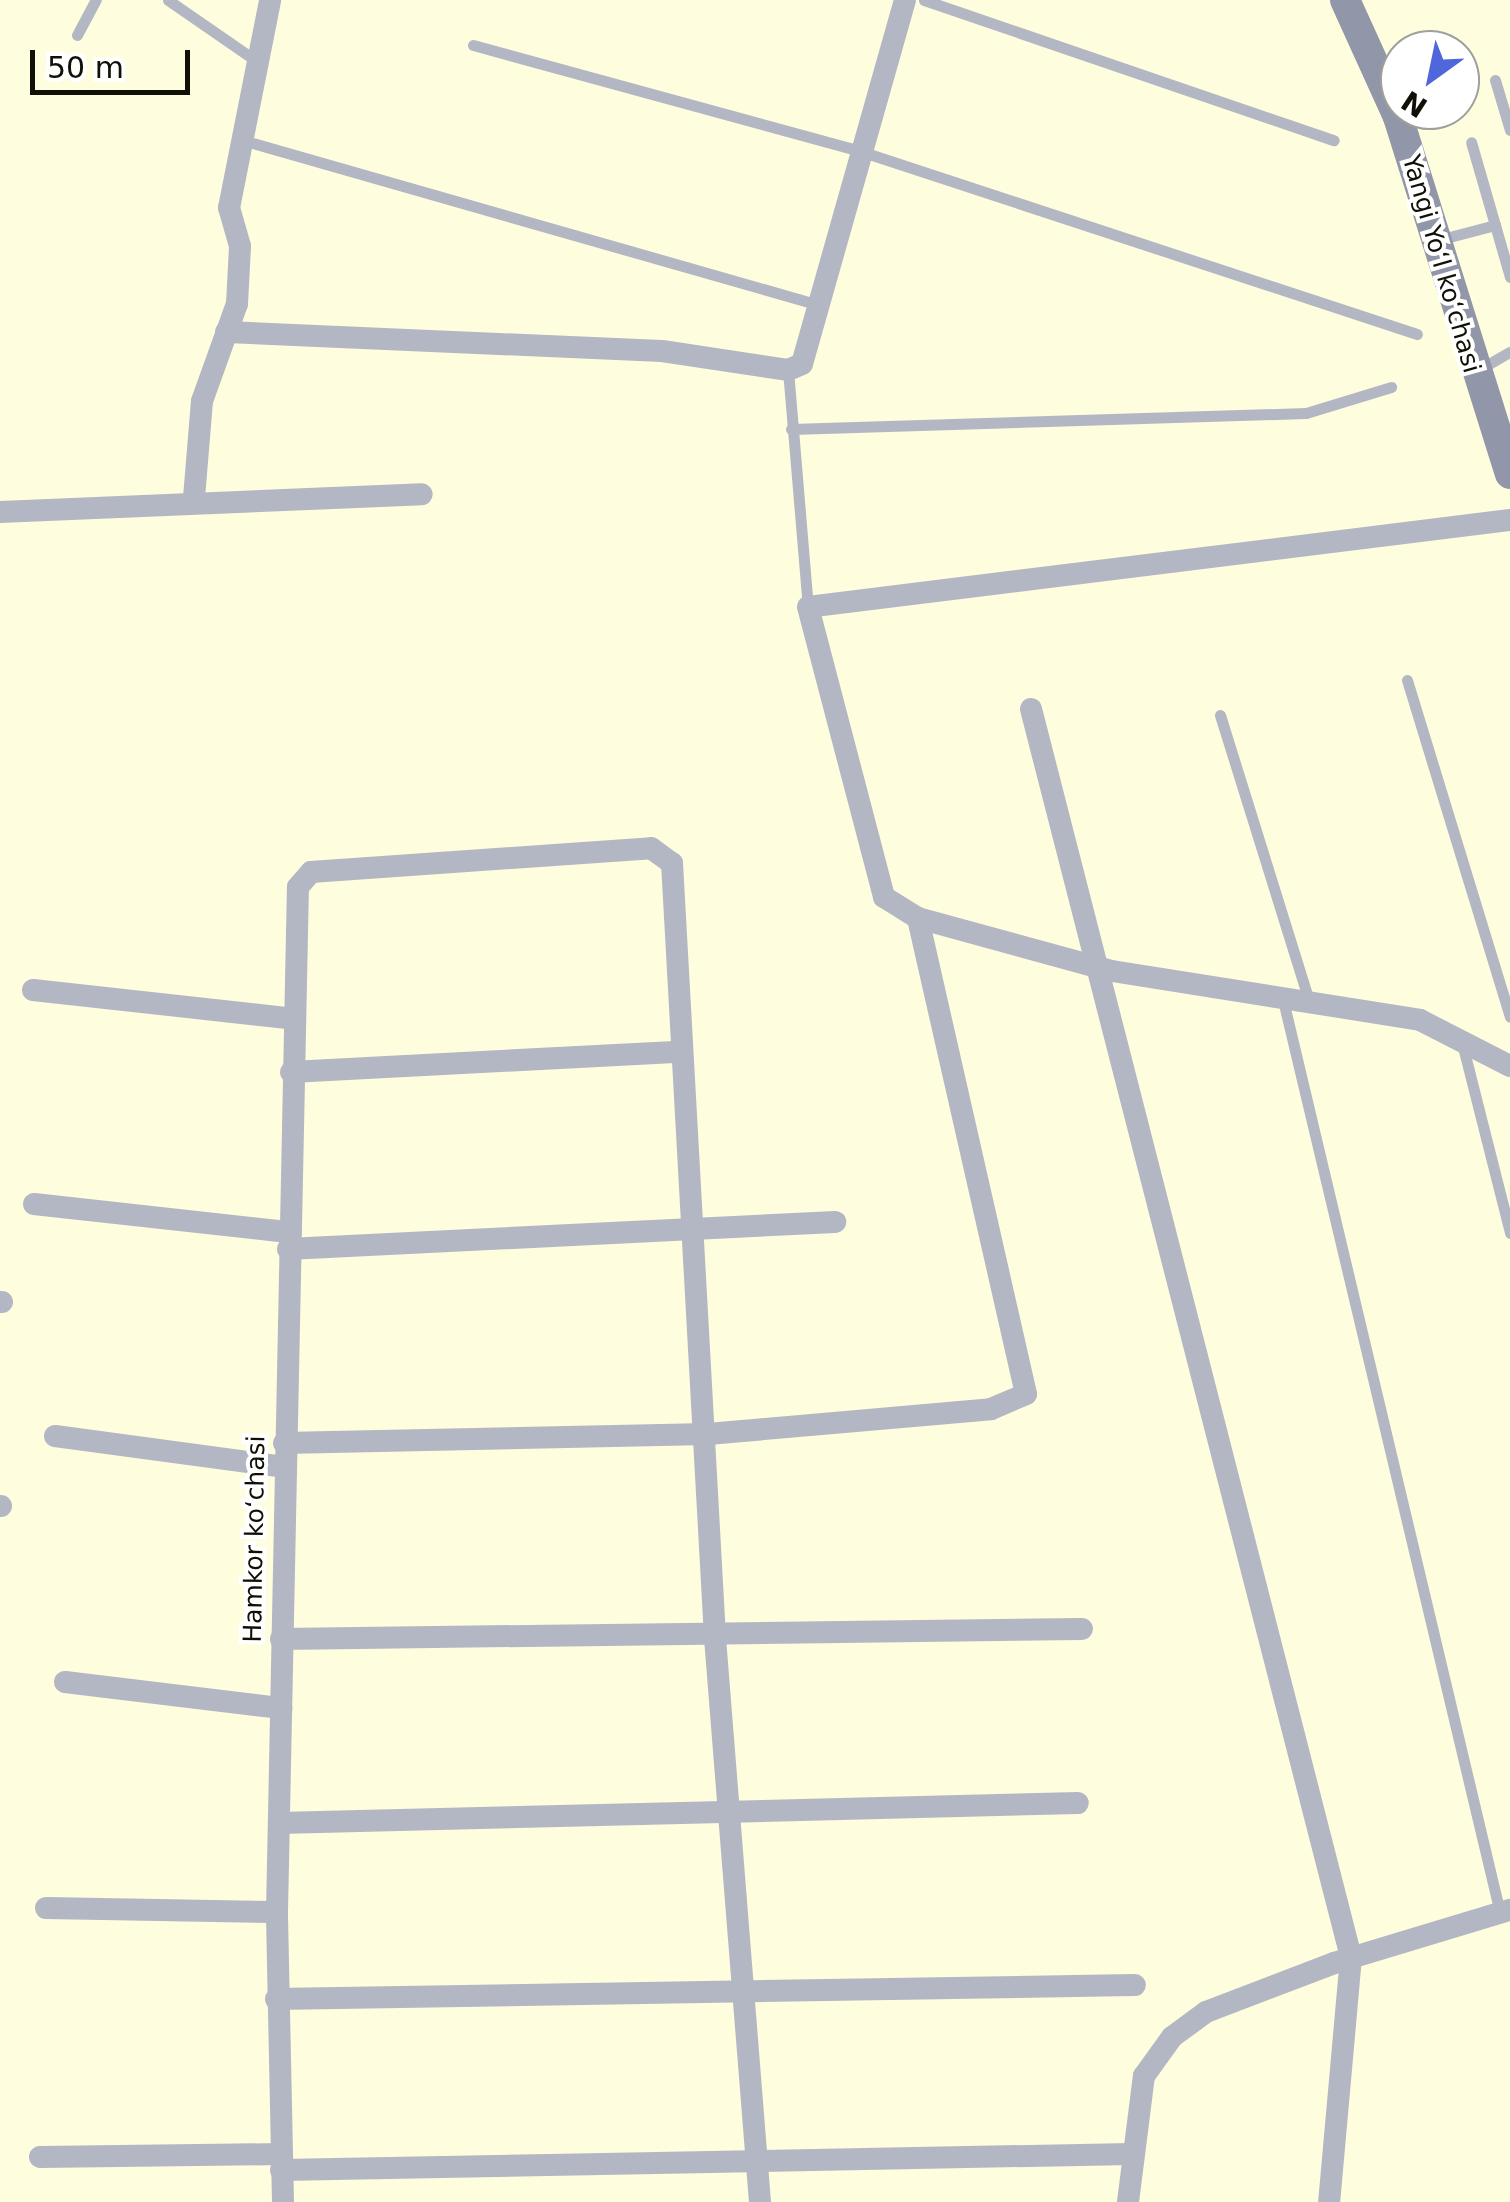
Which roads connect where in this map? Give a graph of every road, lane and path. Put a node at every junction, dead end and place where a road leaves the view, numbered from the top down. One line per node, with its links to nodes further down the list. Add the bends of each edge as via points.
1 (96, 0): 7 (lane)
2 (168, 0): 9 (lane)
3 (270, 0): 9 (street)
4 (905, 0): 15 (street)
5 (924, 0): 13 (lane)
6 (1345, 0): 17 (street, Yangi Yoʻl koʻchasi, via 1398,118)
7 (77, 35)
8 (473, 45): 15 (lane)
9 (255, 60): 12 (street)
10 (1495, 80): 11 (lane)
11 (1510, 130)
12 (237, 139): 19 (lane); 20 (street, via 229,208 241,272)
13 (1334, 140)
14 (1471, 142): 16 (lane)
15 (863, 152): 19 (street); 21 (lane)
16 (1494, 225): 17 (lane); 18 (lane)
17 (1434, 241): 24 (street, Yangi Yoʻl koʻchasi)
18 (1510, 278)
19 (820, 305): 23 (street, via 802,364)
20 (226, 332): 23 (street, via 662,350); 29 (street, via 202,401)
21 (1417, 334)
22 (1510, 352): 24 (lane)
23 (788, 370): 26 (lane)
24 (1472, 374): 27 (street, Yangi Yoʻl koʻchasi)
25 (1391, 388): 26 (lane, via 1306,413)
26 (792, 430): 32 (lane)
27 (1510, 474)
28 (422, 494): 29 (street)
29 (194, 498): 30 (street)
30 (0, 512)
31 (1510, 520): 32 (street)
32 (808, 607): 36 (street, via 884,897)
33 (1406, 680): 41 (lane)
34 (1031, 709): 37 (street)
35 (1220, 715): 40 (lane)
36 (918, 918): 37 (street); 52 (street, via 1026,1394 991,1409)
37 (1102, 963): 39 (street); 67 (street)
38 (34, 990): 42 (street)
39 (1283, 1000): 40 (street); 66 (lane)
40 (1310, 1004): 43 (street, via 1420,1020)
41 (1510, 1016)
42 (294, 1020): 44 (street, Hamkor koʻchasi, via 302,877 666,850); 46 (street, Hamkor koʻchasi)
43 (1462, 1040): 45 (street); 50 (lane)
44 (679, 1052): 46 (street); 49 (street)
45 (1510, 1066)
46 (291, 1072): 51 (street, Hamkor koʻchasi)
47 (34, 1204): 51 (street)
48 (835, 1222): 49 (street)
49 (697, 1229): 51 (street); 52 (street)
50 (1510, 1233)
51 (288, 1240): 54 (street, Hamkor koʻchasi)
52 (708, 1434): 54 (street); 57 (street)
53 (55, 1436): 55 (street)
54 (284, 1443): 55 (street, Hamkor koʻchasi)
55 (284, 1468): 58 (street, Hamkor koʻchasi)
56 (1082, 1629): 57 (street)
57 (715, 1638): 58 (street); 62 (street)
58 (281, 1640): 60 (street, Hamkor koʻchasi)
59 (65, 1682): 60 (street)
60 (281, 1708): 63 (street, Hamkor koʻchasi)
61 (1078, 1803): 62 (street)
62 (735, 1811): 63 (street); 69 (street)
63 (279, 1822): 65 (street, Hamkor koʻchasi)
64 (46, 1908): 65 (street)
65 (277, 1912): 70 (street, Hamkor koʻchasi)
66 (1505, 1912): 67 (street)
67 (1351, 1956): 71 (street, via 1206,2012 1172,2037 1144,2076); 78 (street)
68 (1135, 1986): 69 (street)
69 (748, 1987): 70 (street); 74 (street)
70 (276, 1999): 73 (street, Hamkor koʻchasi)
71 (1132, 2154): 74 (street); 77 (street)
72 (40, 2157): 73 (street)
73 (281, 2162): 74 (street); 75 (street, Hamkor koʻchasi)
74 (757, 2162): 76 (street)
75 (283, 2202)
76 (760, 2202)
77 (1128, 2202)
78 (1328, 2202)

